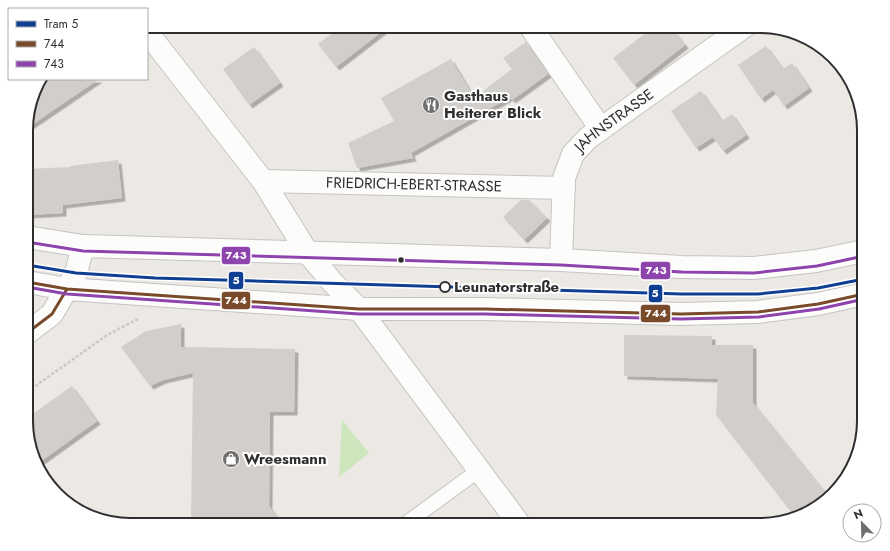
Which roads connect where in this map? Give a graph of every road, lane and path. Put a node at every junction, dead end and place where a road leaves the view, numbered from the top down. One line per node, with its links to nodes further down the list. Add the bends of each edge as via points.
1 (148, 33): 5 (main road)
2 (535, 33): 4 (main road)
3 (735, 33): 4 (main road, JAHNSTRASSE)
4 (601, 129): 6 (main road, JAHNSTRASSE, via 573,154 564,178)
5 (264, 181): 6 (main road, FRIEDRICH-EBERT-STRASSE); 9 (main road)
6 (564, 188): 11 (main road, JAHNSTRASSE)
7 (33, 238): 8 (main road)
8 (83, 246): 9 (main road); 13 (main road, via 76,273)
9 (306, 252): 11 (main road); 15 (main road)
10 (857, 252): 11 (main road, via 816,261 754,268)
11 (561, 260)
12 (33, 283): 13 (main road)
13 (67, 289): 15 (main road); 17 (main road, via 52,314)
14 (857, 296): 15 (main road, via 758,312 696,314)
15 (358, 309): 19 (main road)
16 (143, 318): 18 (path, via 107,336)
17 (33, 328)
18 (33, 388)
19 (479, 470): 20 (lane); 21 (main road)
20 (414, 518)
21 (515, 518)

